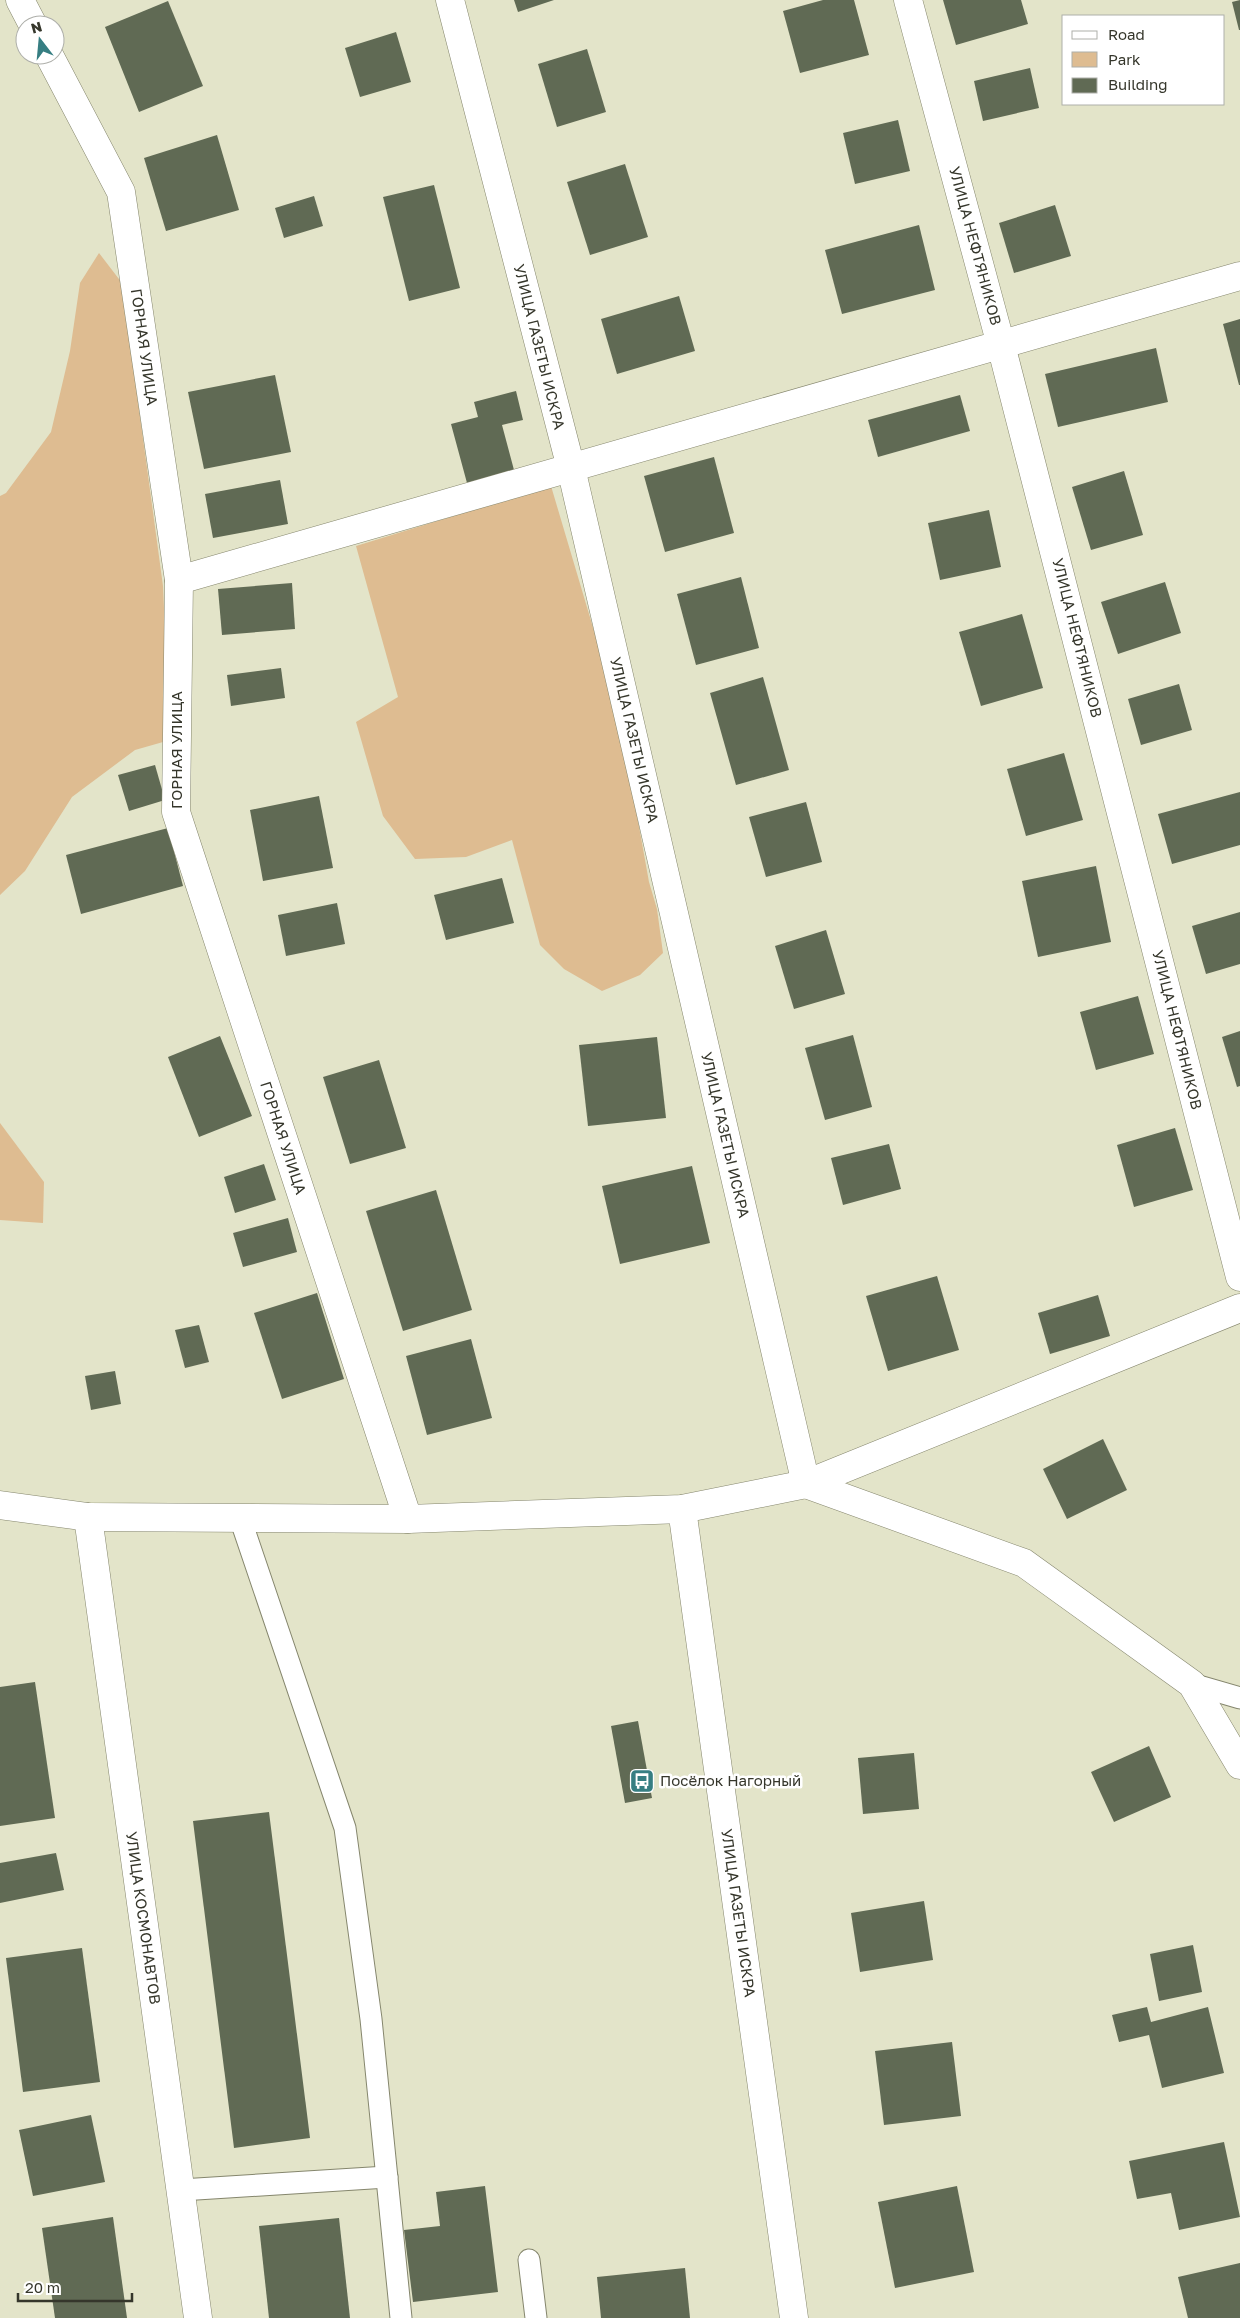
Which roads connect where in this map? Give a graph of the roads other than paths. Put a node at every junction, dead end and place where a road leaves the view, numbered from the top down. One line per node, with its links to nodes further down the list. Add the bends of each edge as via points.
1 (20, 0): 4 (street)
2 (450, 0): 8 (street, УЛИЦА ГАЗЕТЫ ИСКРА)
3 (908, 0): 7 (street, УЛИЦА НЕФТЯНИКОВ)
4 (28, 15)
5 (54, 65): 9 (street, ГОРНАЯ УЛИЦА, via 121,192)
6 (1240, 276): 7 (street)
7 (1002, 344): 8 (street); 10 (street, УЛИЦА НЕФТЯНИКОВ)
8 (571, 468): 9 (street); 12 (street, УЛИЦА ГАЗЕТЫ ИСКРА)
9 (179, 580): 17 (street, ГОРНАЯ УЛИЦА, via 176,812)
10 (1240, 1277)
11 (1240, 1308): 12 (street)
12 (806, 1484): 14 (street); 18 (street, via 1024,1563)
13 (0, 1505): 15 (street)
14 (682, 1509): 17 (street); 27 (street, УЛИЦА ГАЗЕТЫ ИСКРА)
15 (88, 1517): 16 (street); 22 (street, УЛИЦА КОСМОНАВТОВ)
16 (240, 1518): 17 (street); 21 (lane, via 346,1828)
17 (408, 1519)
18 (1192, 1684): 19 (lane); 20 (street)
19 (1240, 1698)
20 (1240, 1765)
21 (387, 2178): 22 (lane); 25 (lane)
22 (181, 2190): 24 (street, УЛИЦА КОСМОНАВТОВ)
23 (529, 2260): 26 (lane)
24 (198, 2318)
25 (401, 2318)
26 (536, 2318)
27 (794, 2318)

